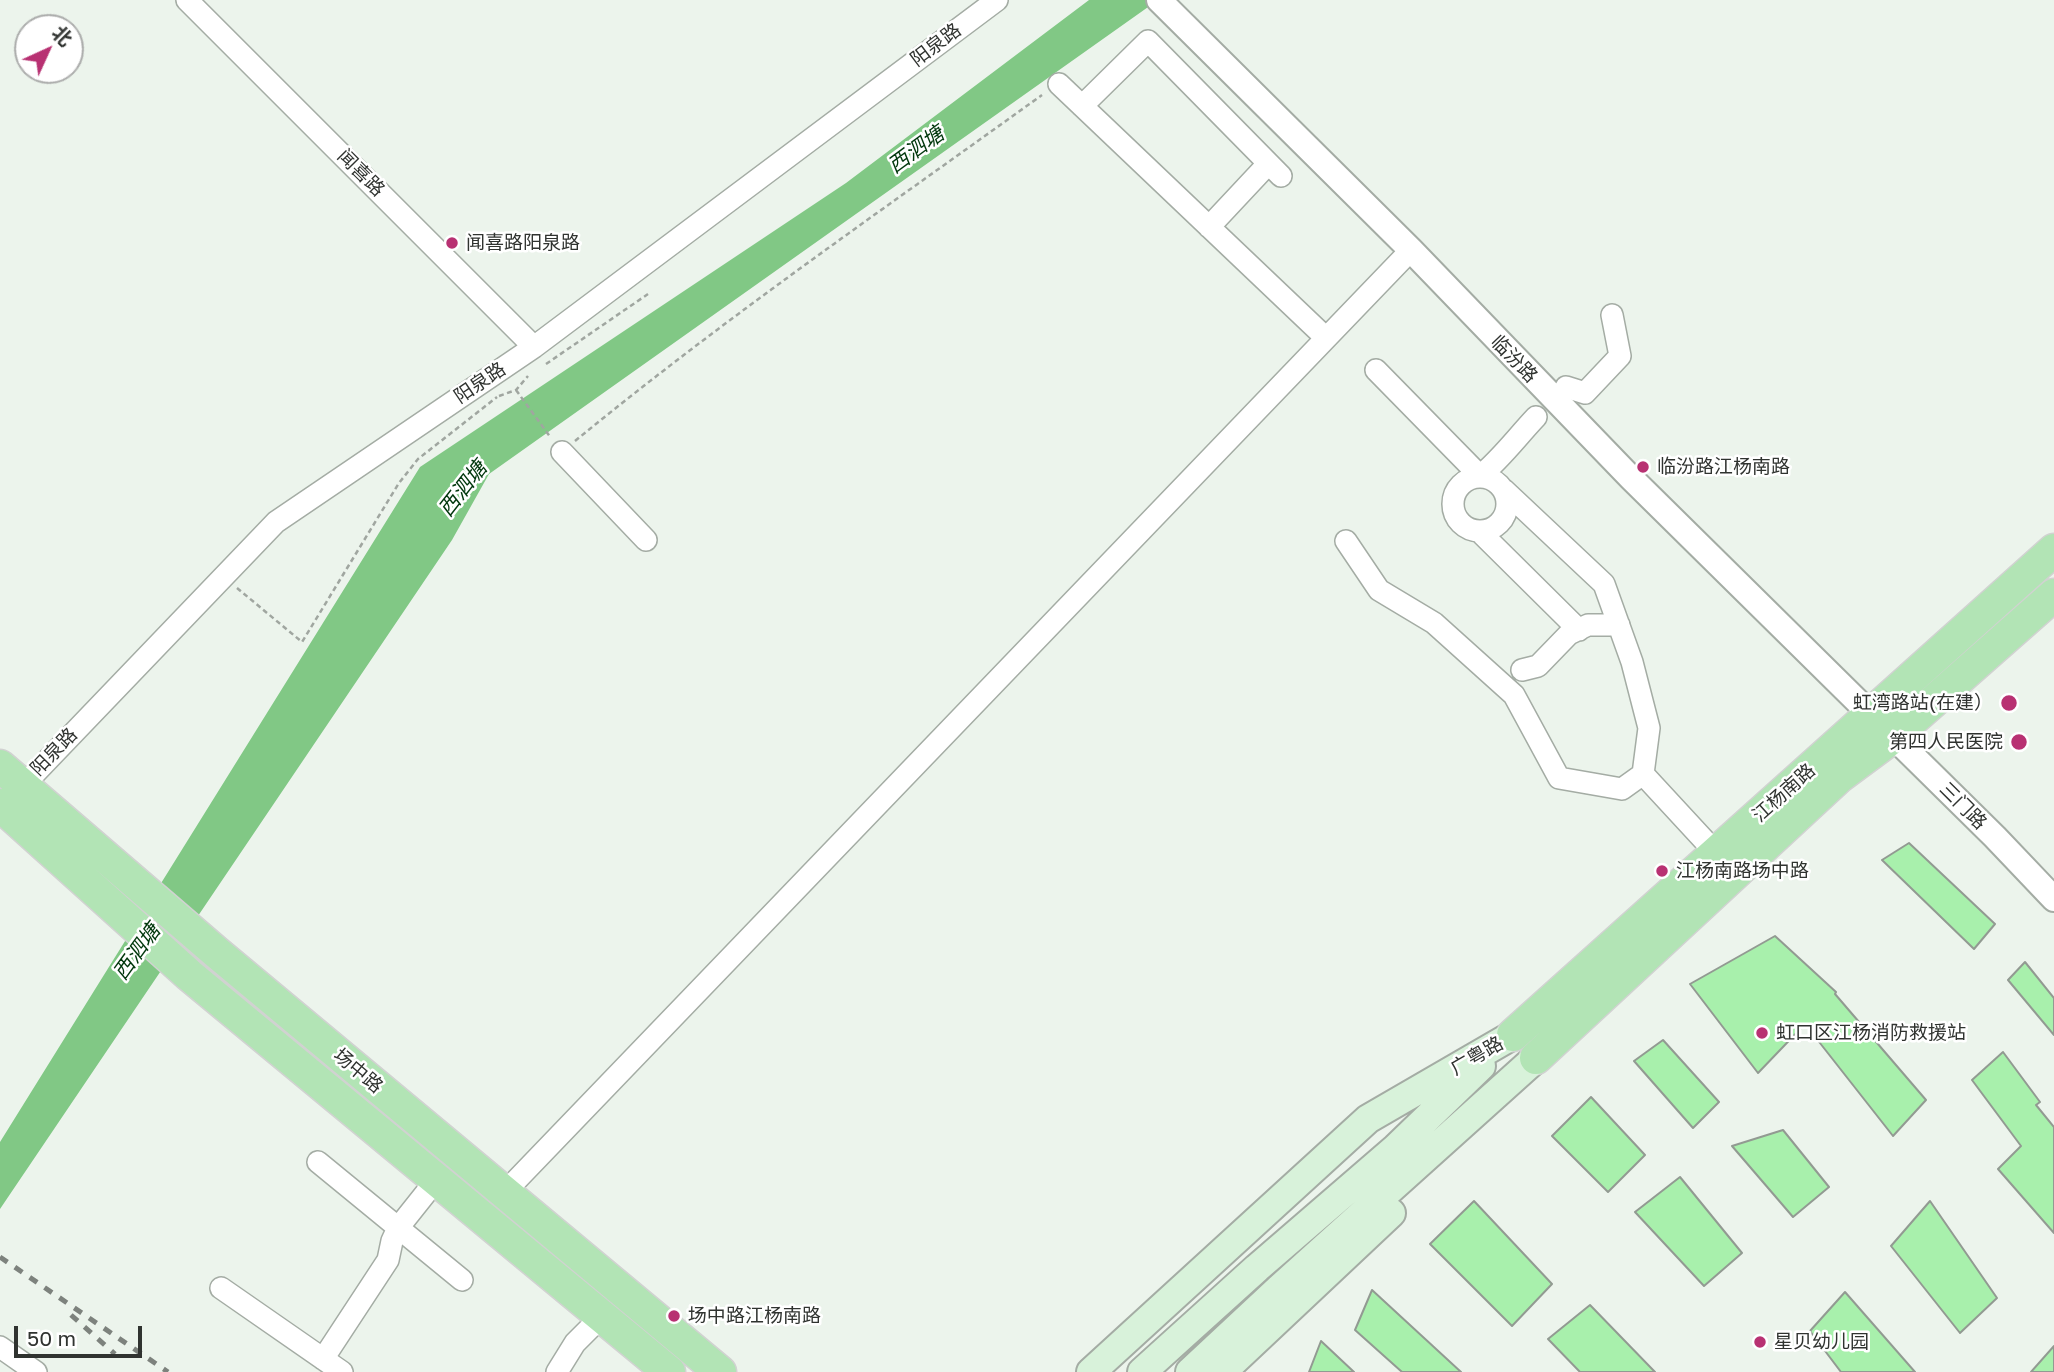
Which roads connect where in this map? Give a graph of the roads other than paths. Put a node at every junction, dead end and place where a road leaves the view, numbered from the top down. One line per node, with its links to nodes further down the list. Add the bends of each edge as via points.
1 (187, 0): 10 (street, 闻喜路)
2 (996, 0): 10 (street, 阳泉路)
3 (1159, 0): 7 (street, 临汾路)
4 (1059, 85): 5 (street)
5 (1082, 106): 6 (street); 6 (street, via 1148,41 1275,170)
6 (1209, 227): 9 (street)
7 (1411, 250): 9 (street); 25 (street, 临汾路, via 1631,478)
8 (1612, 316): 12 (street, via 1620,356 1585,393)
9 (1326, 338): 35 (street)
10 (539, 356): 28 (street, 阳泉路, via 276,522)
11 (1376, 369): 15 (street)
12 (1566, 387)
13 (1536, 417): 15 (street)
14 (558, 447): 18 (street)
15 (1480, 476): 16 (street); 17 (street, via 1464,482 1452,504 1464,526)
16 (1504, 490): 17 (street, via 1508,508 1504,517 1491,530); 22 (street, via 1604,584)
17 (1479, 531): 23 (street)
18 (646, 540)
19 (1346, 541): 27 (street, via 1379,590 1434,623 1514,695 1559,778 1622,789)
20 (2054, 550): 25 (main road, 江杨南路)
21 (2054, 595): 26 (main road, 江杨南路)
22 (1619, 625): 23 (street, via 1588,625); 27 (street, via 1649,728)
23 (1579, 630): 24 (street, via 1569,634 1538,666)
24 (1522, 670)
25 (1871, 715): 26 (street, 三门路); 29 (main road, 江杨南路)
26 (1893, 737): 30 (street, 三门路); 32 (main road, 江杨南路, via 1839,777)
27 (1643, 774): 29 (street)
28 (6, 791): 34 (main road, 场中路, via 123,917); 35 (main road, 场中路, via 146,893)
29 (1716, 853): 31 (main road, 江杨南路)
30 (2054, 899)
31 (1514, 1035): 47 (main road, 广粤路, via 1368,1119); 48 (main road, 广粤路, via 1396,1148)
32 (1536, 1058): 49 (main road, 广粤路); 50 (main road, 广粤路, via 1472,1138)
33 (317, 1162): 36 (street)
34 (437, 1180): 36 (street); 39 (main road, 场中路)
35 (504, 1194): 46 (main road, 场中路)
36 (398, 1228): 37 (street); 41 (street, via 388,1261)
37 (462, 1280)
38 (220, 1288): 41 (street)
39 (602, 1316): 44 (street, via 575,1343); 45 (main road, 场中路)
40 (0, 1347): 42 (street)
41 (323, 1359): 43 (street)
42 (36, 1372)
43 (342, 1372)
44 (557, 1372)
45 (669, 1372)
46 (720, 1372)
47 (1091, 1372)
48 (1142, 1372)
49 (1190, 1372)
50 (1222, 1372)

